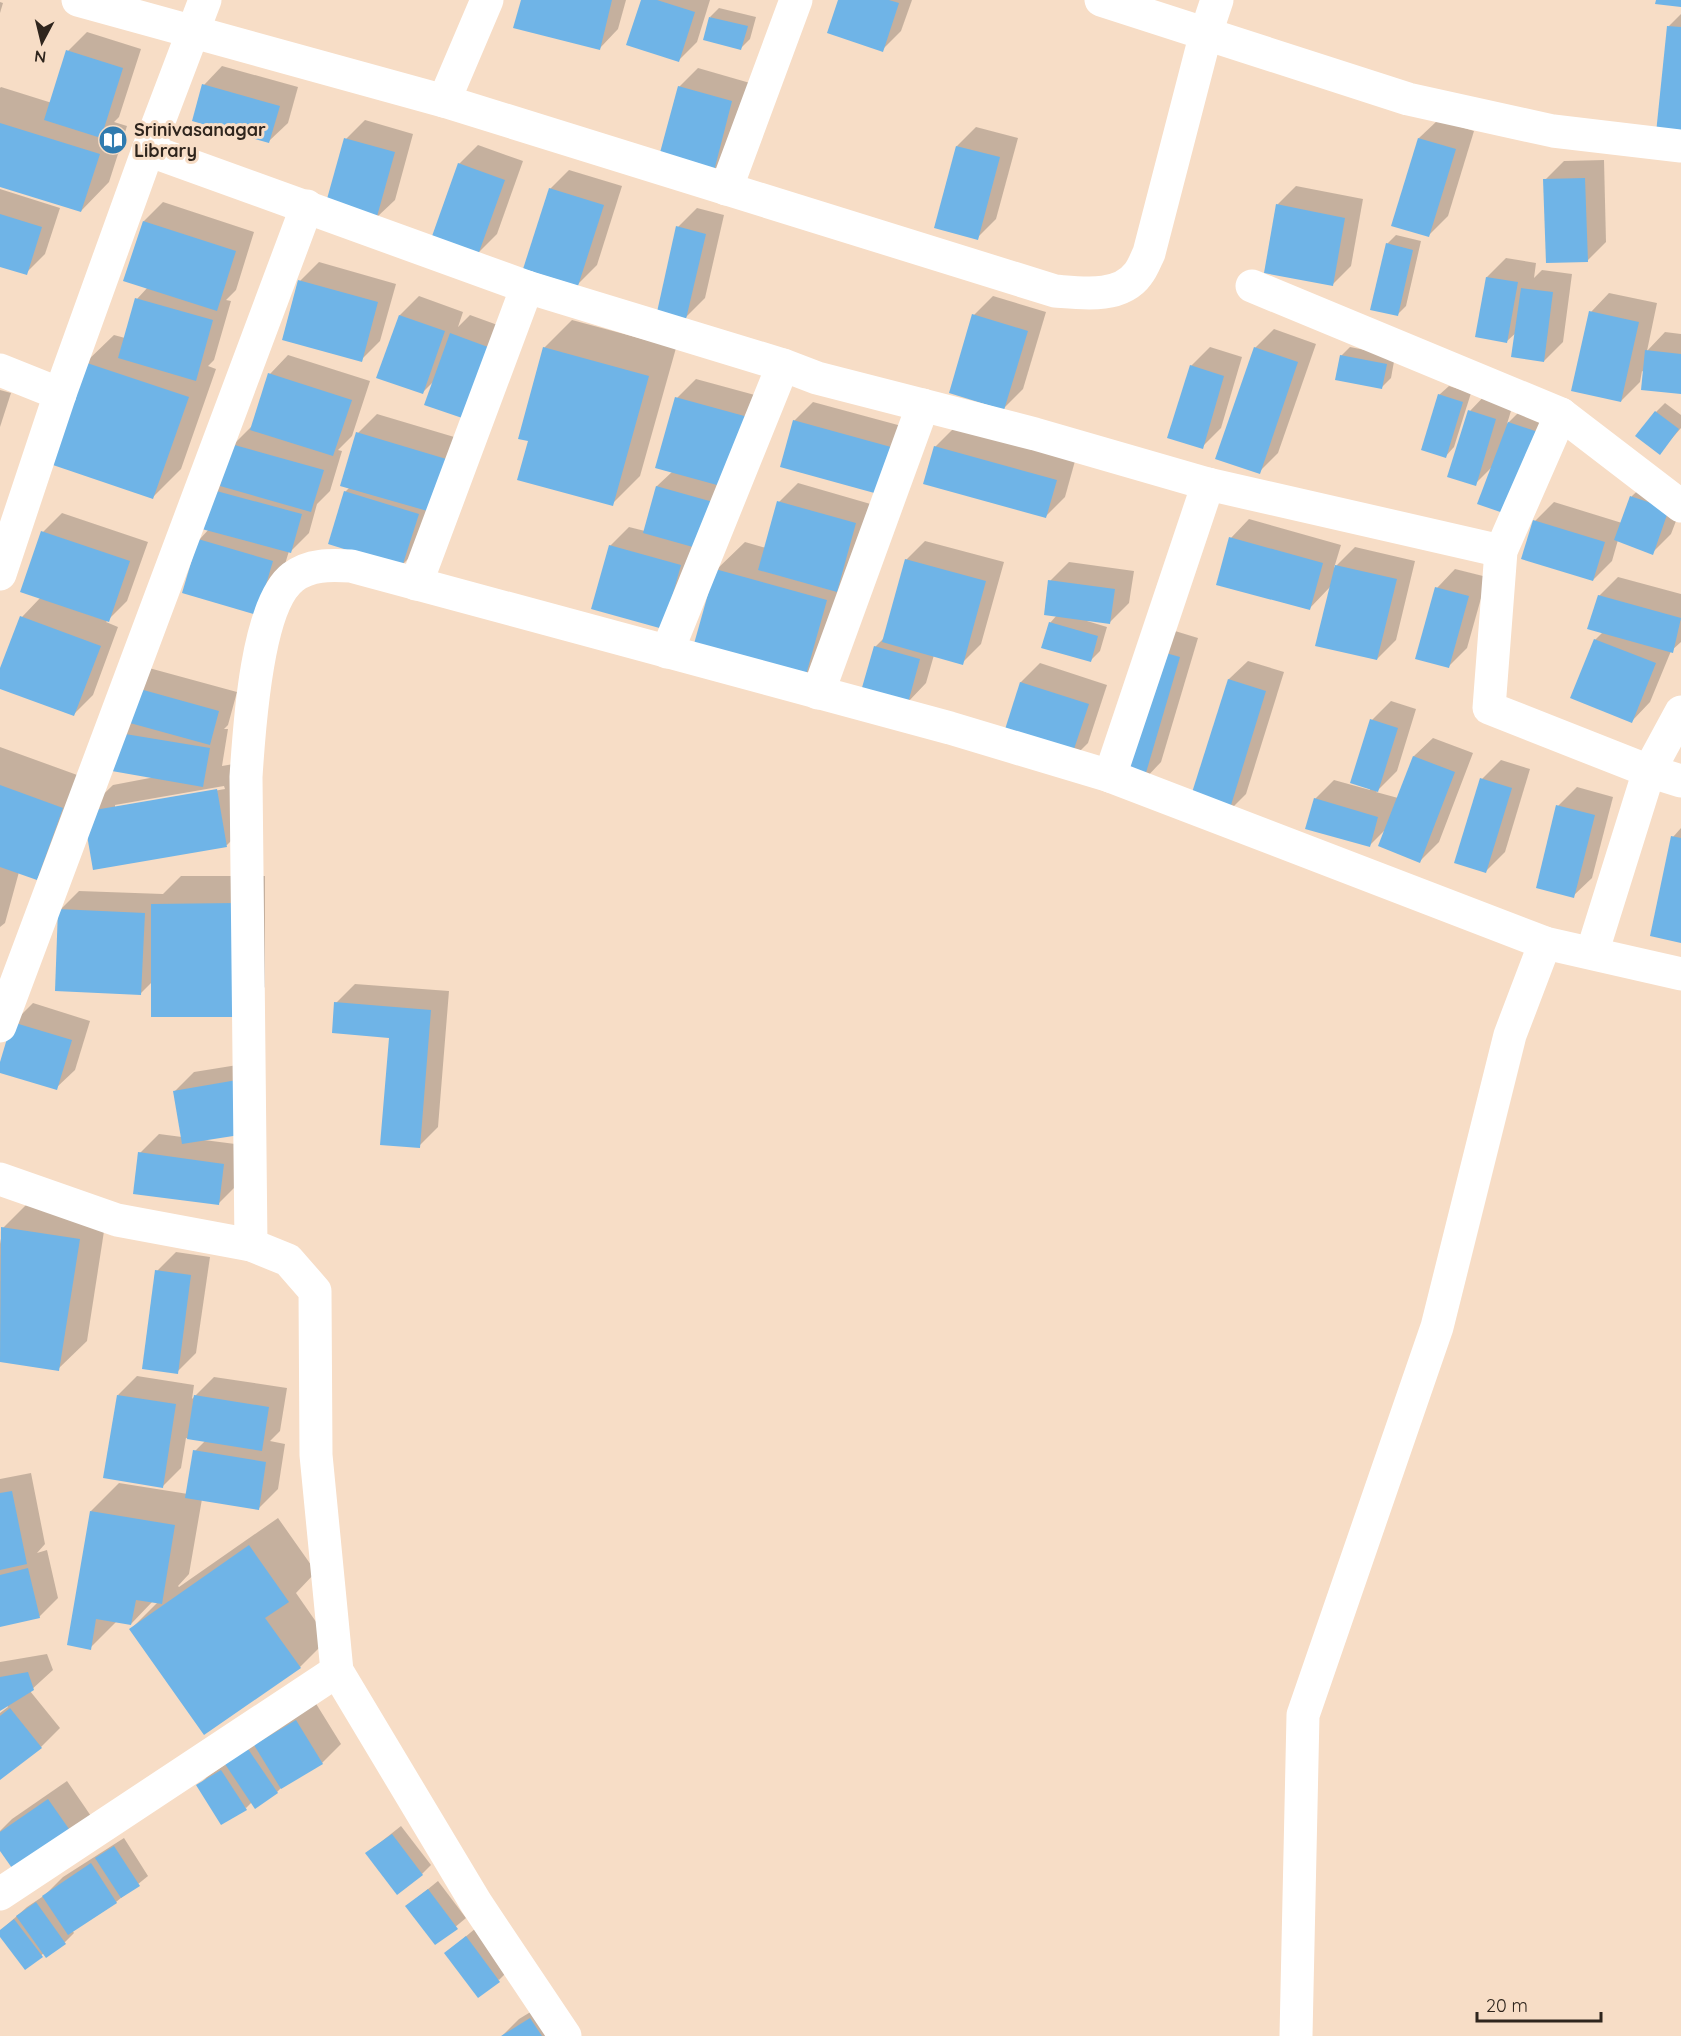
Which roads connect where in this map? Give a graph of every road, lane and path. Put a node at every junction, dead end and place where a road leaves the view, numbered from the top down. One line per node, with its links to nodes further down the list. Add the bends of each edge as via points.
1 (78, 0): 7 (street)
2 (205, 0): 7 (street)
3 (487, 0): 9 (street)
4 (796, 0): 12 (street)
5 (1101, 0): 8 (street)
6 (1216, 0): 8 (street)
7 (194, 32): 9 (street); 11 (street)
8 (1206, 33): 10 (street, via 1408,99 1552,131); 12 (street, via 1149,252 1138,275 1120,287 1096,295 1055,291)
9 (444, 101): 12 (street)
10 (1681, 146)
11 (147, 150): 13 (street); 18 (street)
12 (726, 189)
13 (307, 206): 15 (street); 35 (street)
14 (1252, 286): 20 (street)
15 (528, 287): 16 (street); 25 (street)
16 (783, 365): 19 (street, via 817,378); 26 (street)
17 (0, 370): 18 (street)
18 (60, 394): 24 (street)
19 (923, 405): 21 (street); 27 (street)
20 (1561, 414): 22 (street); 23 (street)
21 (1208, 484): 23 (street); 30 (street)
22 (1681, 506)
23 (1501, 550): 29 (street, via 1489,708)
24 (0, 574)
25 (416, 584): 26 (street); 37 (street, via 351,566 308,569 292,578 267,618 251,705 246,777)
26 (667, 652): 27 (street)
27 (818, 693): 30 (street)
28 (1681, 712): 29 (street)
29 (1649, 771): 31 (street); 33 (street)
30 (1110, 776): 32 (street)
31 (1681, 781)
32 (1545, 942): 33 (street); 41 (street, via 1510,1035 1437,1327 1303,1715)
33 (1592, 953): 34 (street)
34 (1681, 974)
35 (0, 1026)
36 (0, 1179): 37 (street, via 117,1220)
37 (251, 1245): 38 (street, via 288,1260 315,1291 316,1455)
38 (337, 1671): 39 (street); 40 (street, via 476,1903)
39 (0, 1894)
40 (565, 2036)
41 (1296, 2036)

